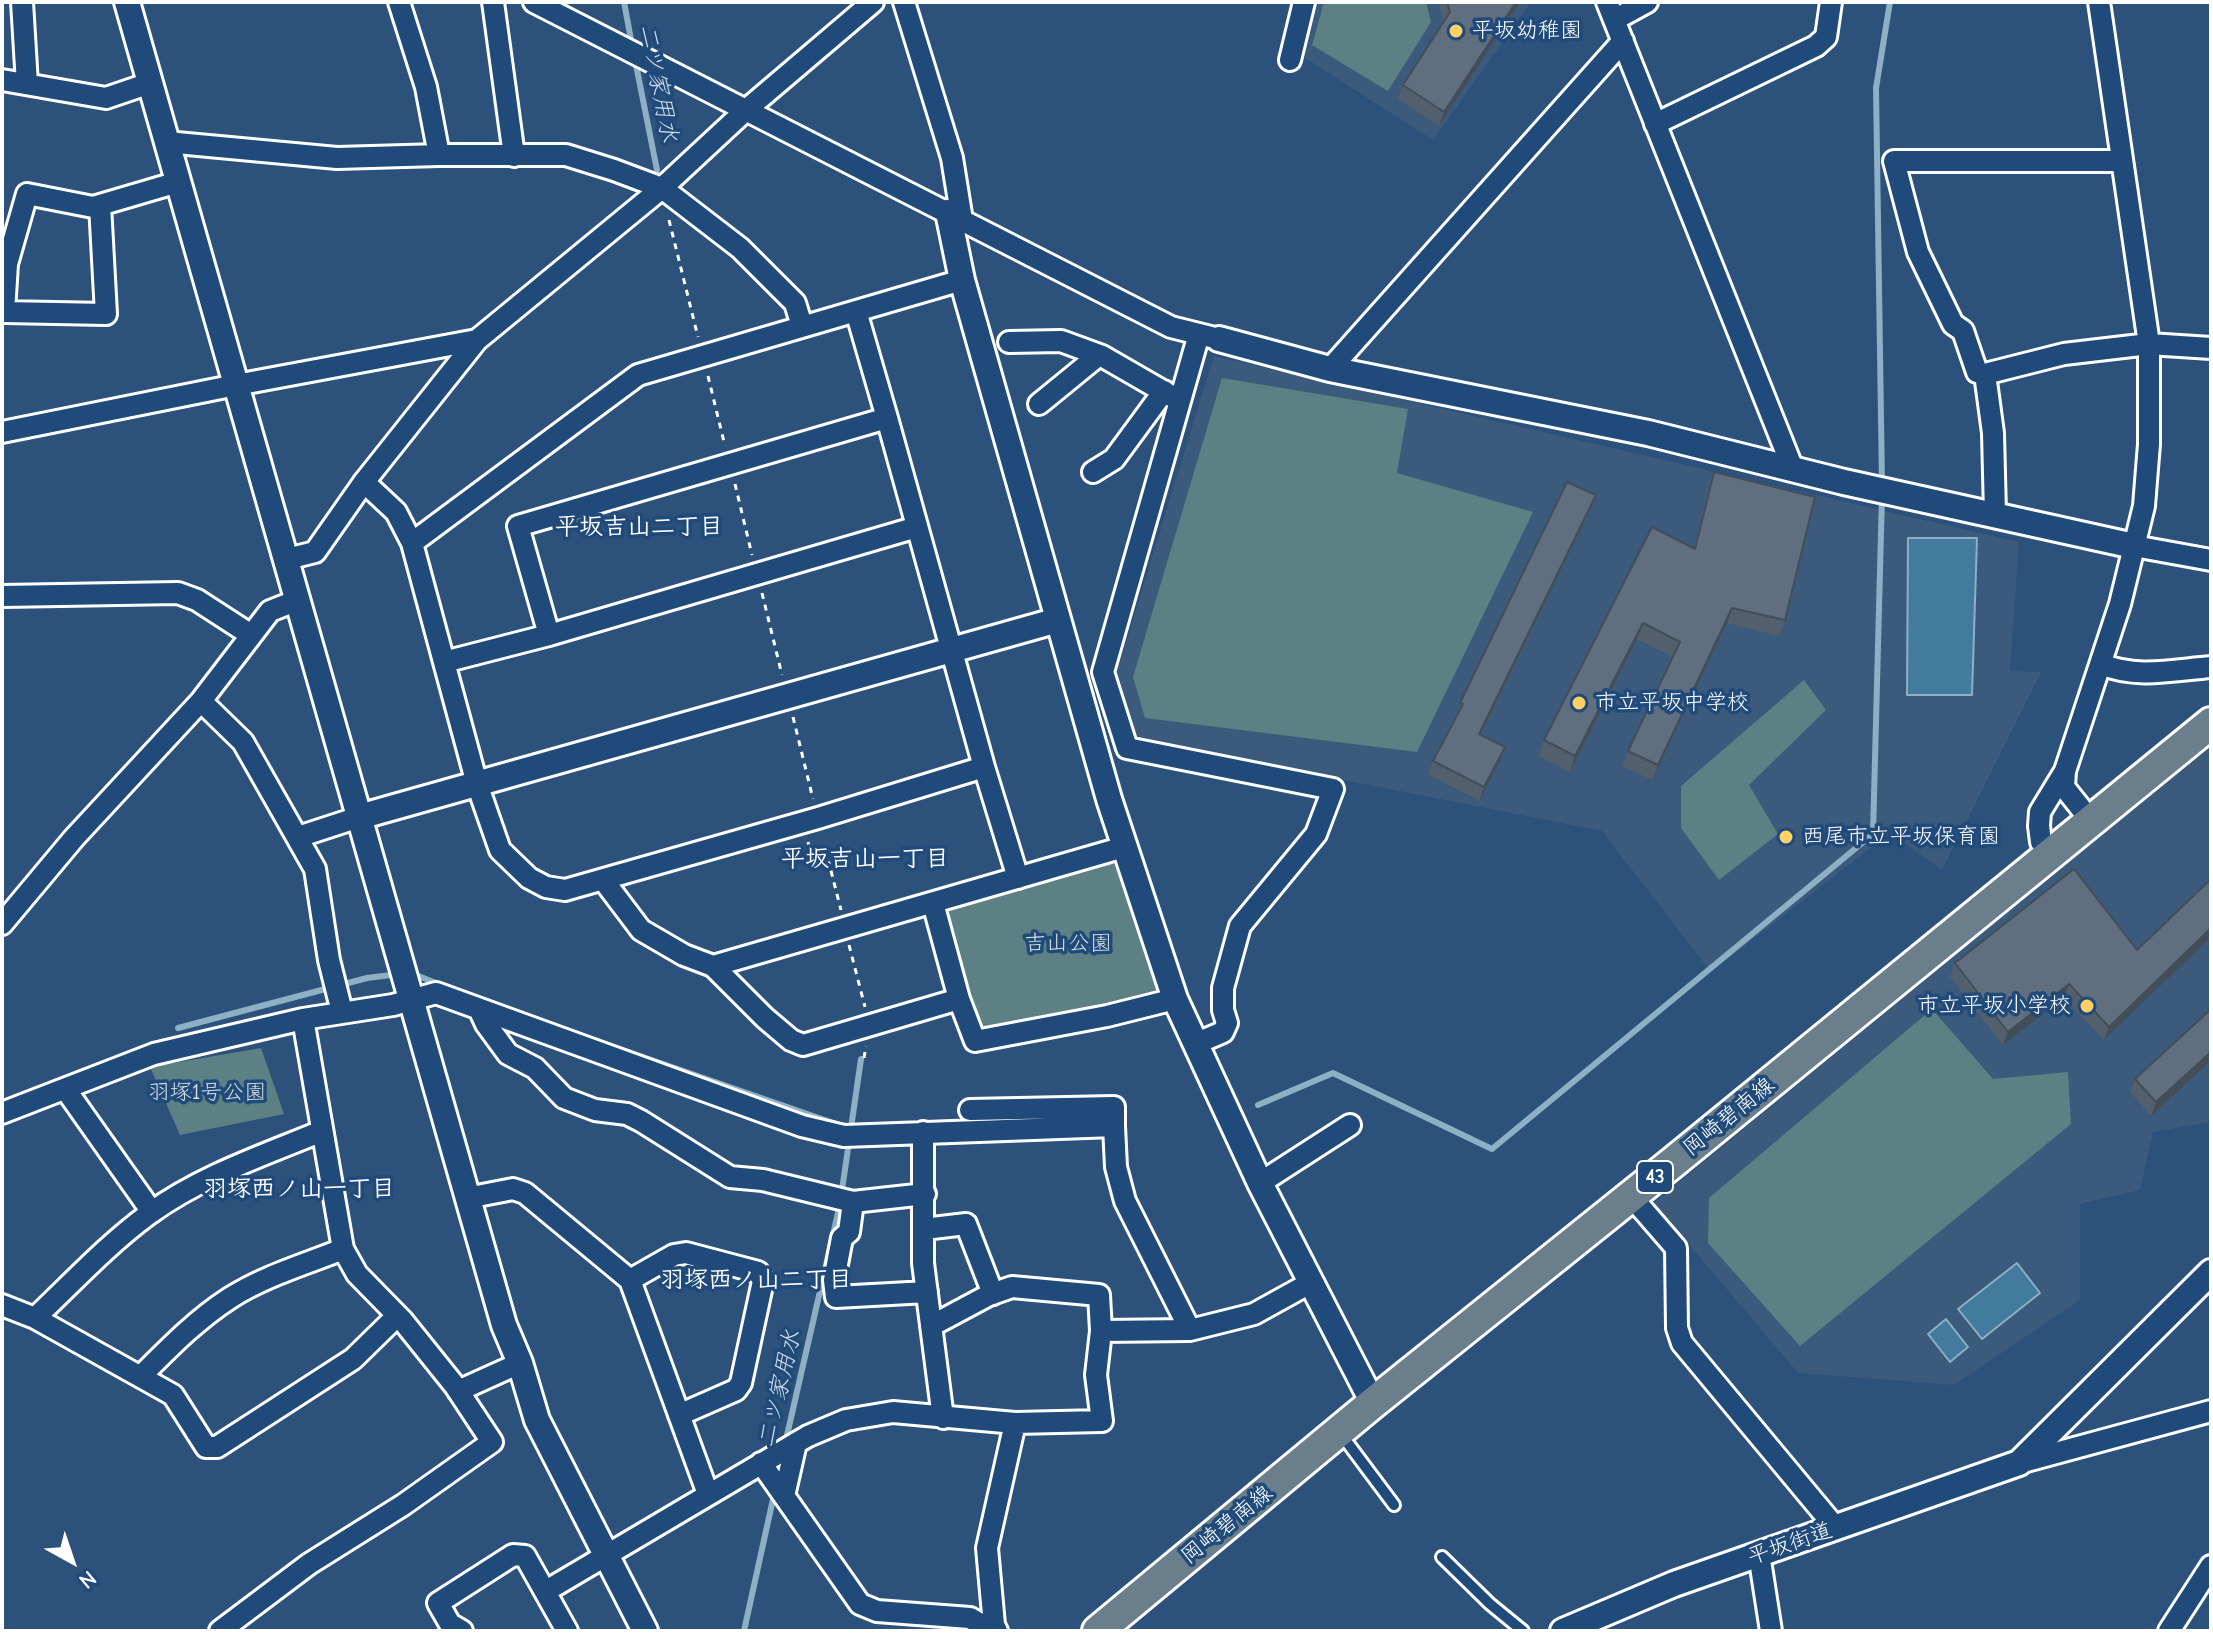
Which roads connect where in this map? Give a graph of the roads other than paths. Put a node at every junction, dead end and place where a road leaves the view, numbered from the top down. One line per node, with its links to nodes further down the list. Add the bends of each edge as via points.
1 (22, 2): 17 (street)
2 (127, 2): 16 (street)
3 (399, 2): 21 (street, via 426,87)
4 (493, 2): 22 (street)
5 (534, 2): 18 (street)
6 (873, 2): 18 (street)
7 (904, 2): 27 (street, via 952,158)
8 (1304, 2): 14 (street)
9 (1647, 2): 12 (street)
10 (1831, 2): 19 (street, via 1826,37 1816,46)
11 (2099, 2): 23 (street)
12 (1611, 11): 13 (street)
13 (1623, 41): 19 (street); 38 (street)
14 (1290, 60)
15 (2, 80): 17 (street)
16 (150, 83): 17 (street, via 106,98); 20 (street)
17 (27, 84)
18 (746, 110): 25 (street); 27 (street)
19 (1655, 124): 45 (street)
20 (166, 142): 21 (street, via 337,158); 24 (street)
21 (439, 155): 22 (street)
22 (514, 156): 25 (street, via 566,155)
23 (2122, 161): 35 (street); 39 (street, via 1894,161 1918,252 1953,324 1963,331 1977,372)
24 (178, 182): 26 (street); 40 (street)
25 (662, 188): 31 (street, via 740,248 795,303); 33 (street)
26 (100, 205): 30 (street, via 27,194 7,264); 30 (street, via 106,314)
27 (955, 216): 28 (street); 32 (street, via 1171,327)
28 (962, 280): 29 (street); 56 (street)
29 (856, 311): 31 (street); 43 (street)
30 (3, 312)
31 (802, 326): 50 (street, via 638,375)
32 (1209, 336): 38 (street); 41 (street)
33 (477, 340): 40 (street); 47 (street)
34 (1009, 342): 37 (street, via 1061,341)
35 (2149, 344): 36 (street); 39 (street, via 2064,354); 51 (street, via 2149,444 2144,506)
36 (2211, 348)
37 (1099, 355): 41 (street); 42 (street)
38 (1330, 369): 45 (street, via 1648,433)
39 (1985, 374): 48 (street)
40 (236, 385): 44 (street); 52 (street)
41 (1172, 396): 46 (street, via 1114,459); 84 (street, via 1103,672 1127,748 1333,789 1316,834 1240,926 1223,988 1223,1032)
42 (1039, 404)
43 (887, 418): 49 (street); 58 (street, via 518,526)
44 (2, 432)
45 (1793, 469): 48 (street)
46 (1093, 472)
47 (364, 482): 50 (street, via 396,512); 52 (street, via 315,552)
48 (1995, 514): 51 (street)
49 (917, 527): 58 (street); 59 (street)
50 (412, 543): 60 (street)
51 (2134, 546): 53 (street); 61 (street)
52 (287, 559): 55 (street)
53 (2211, 560)
54 (2, 596): 57 (street, via 178,593)
55 (298, 600): 57 (street, via 270,611); 68 (street)
56 (1058, 620): 59 (street); 71 (street)
57 (251, 635): 63 (street)
58 (549, 635): 60 (street)
59 (951, 649): 65 (street); 67 (street)
60 (444, 662): 67 (street)
61 (2101, 664): 62 (street, via 2128,673); 66 (street)
62 (2211, 667)
63 (201, 701): 70 (street, via 243,742); 76 (street)
64 (2211, 723): 69 (main road, 岡崎碧南線 / 43)
65 (984, 767): 73 (street); 74 (street)
66 (2065, 771): 69 (street, via 2064,787); 72 (street, via 2040,812 2041,842)
67 (477, 784): 68 (street); 74 (street, via 500,850 529,878 565,890)
68 (359, 817): 70 (street); 78 (street)
69 (2091, 821): 72 (main road, 岡崎碧南線 / 43)
70 (298, 837): 82 (street, via 315,869)
71 (1124, 847): 73 (street); 80 (street)
72 (2050, 854): 92 (main road, 岡崎碧南線 / 43)
73 (1018, 878): 75 (street)
74 (604, 881): 77 (street, via 641,930)
75 (933, 903): 77 (street); 79 (street)
76 (2, 924)
77 (713, 966): 79 (street, via 782,1033 803,1045)
78 (411, 998): 81 (street, via 436,993); 82 (street); 93 (street)
79 (959, 999): 80 (street, via 975,1041)
80 (1175, 999): 84 (street)
81 (479, 1009): 89 (street, via 802,1126 844,1136); 94 (street, via 508,1054 535,1068 564,1098 627,1114 730,1177)
82 (342, 1012): 83 (street)
83 (303, 1019): 85 (street, via 154,1054); 88 (street)
84 (1195, 1044): 90 (street)
85 (66, 1090): 86 (street); 95 (street)
86 (2, 1113)
87 (1350, 1125): 90 (street)
88 (322, 1131): 95 (street, via 202,1181); 97 (street)
89 (923, 1132): 91 (street); 107 (street, via 983,1119 1114,1120 1116,1167 1125,1201)
90 (1260, 1183): 100 (street)
91 (925, 1194): 94 (street); 96 (street)
92 (1631, 1196): 112 (main road, 岡崎碧南線 / 43); 124 (street, via 1676,1248 1677,1328 1682,1343)
93 (467, 1198): 99 (street, via 513,1189 525,1193); 109 (street)
94 (853, 1202): 101 (street, via 834,1280 836,1297)
95 (152, 1212): 105 (street)
96 (924, 1229): 101 (street); 102 (street, via 966,1224)
97 (343, 1249): 104 (street, via 357,1274); 110 (street, via 229,1298)
98 (2211, 1272): 120 (street)
99 (630, 1280): 114 (street); 114 (street, via 686,1253 758,1272 763,1281 741,1383)
100 (1310, 1283): 107 (street, via 1254,1314); 112 (street)
101 (927, 1292): 106 (street)
102 (993, 1294): 106 (street); 108 (street, via 1012,1287 1099,1295)
103 (2, 1305): 105 (street)
104 (397, 1316): 110 (street, via 353,1359 217,1447 206,1447 173,1395); 111 (street)
105 (35, 1318): 110 (street)
106 (931, 1326): 115 (street)
107 (1190, 1330): 108 (street)
108 (1101, 1331): 116 (street, via 1096,1375 1102,1421)
109 (520, 1363): 111 (street); 126 (street, via 537,1420)
110 (141, 1376)
111 (458, 1391): 131 (street, via 492,1442 309,1564)
112 (1373, 1403): 117 (main road, 岡崎碧南線 / 43)
113 (2211, 1411): 120 (street)
114 (679, 1415): 121 (street)
115 (943, 1418): 116 (street); 118 (street, via 893,1412 846,1420)
116 (1015, 1423): 130 (street, via 987,1548)
117 (1339, 1433): 123 (lane); 135 (main road, 岡崎碧南線 / 43)
118 (796, 1443): 119 (street); 122 (street)
119 (761, 1463): 121 (street); 122 (street)
120 (2019, 1463): 124 (street, 平坂街道)
121 (708, 1494): 126 (street)
122 (784, 1496): 130 (street, via 860,1604 877,1611 970,1618)
123 (1394, 1505)
124 (1836, 1528): 125 (street, 平坂街道)
125 (1759, 1554): 137 (street, 平坂街道); 138 (street)
126 (606, 1556): 129 (street); 134 (street)
127 (1442, 1557): 136 (lane)
128 (2211, 1566): 139 (street)
129 (546, 1591): 132 (street, via 525,1556 513,1555 438,1603 450,1624); 133 (street)
130 (996, 1629)
131 (223, 1630)
132 (462, 1631)
133 (567, 1631)
134 (645, 1631)
135 (1098, 1631)
136 (1523, 1631)
137 (1563, 1631)
138 (1771, 1631)
139 (2169, 1631)

